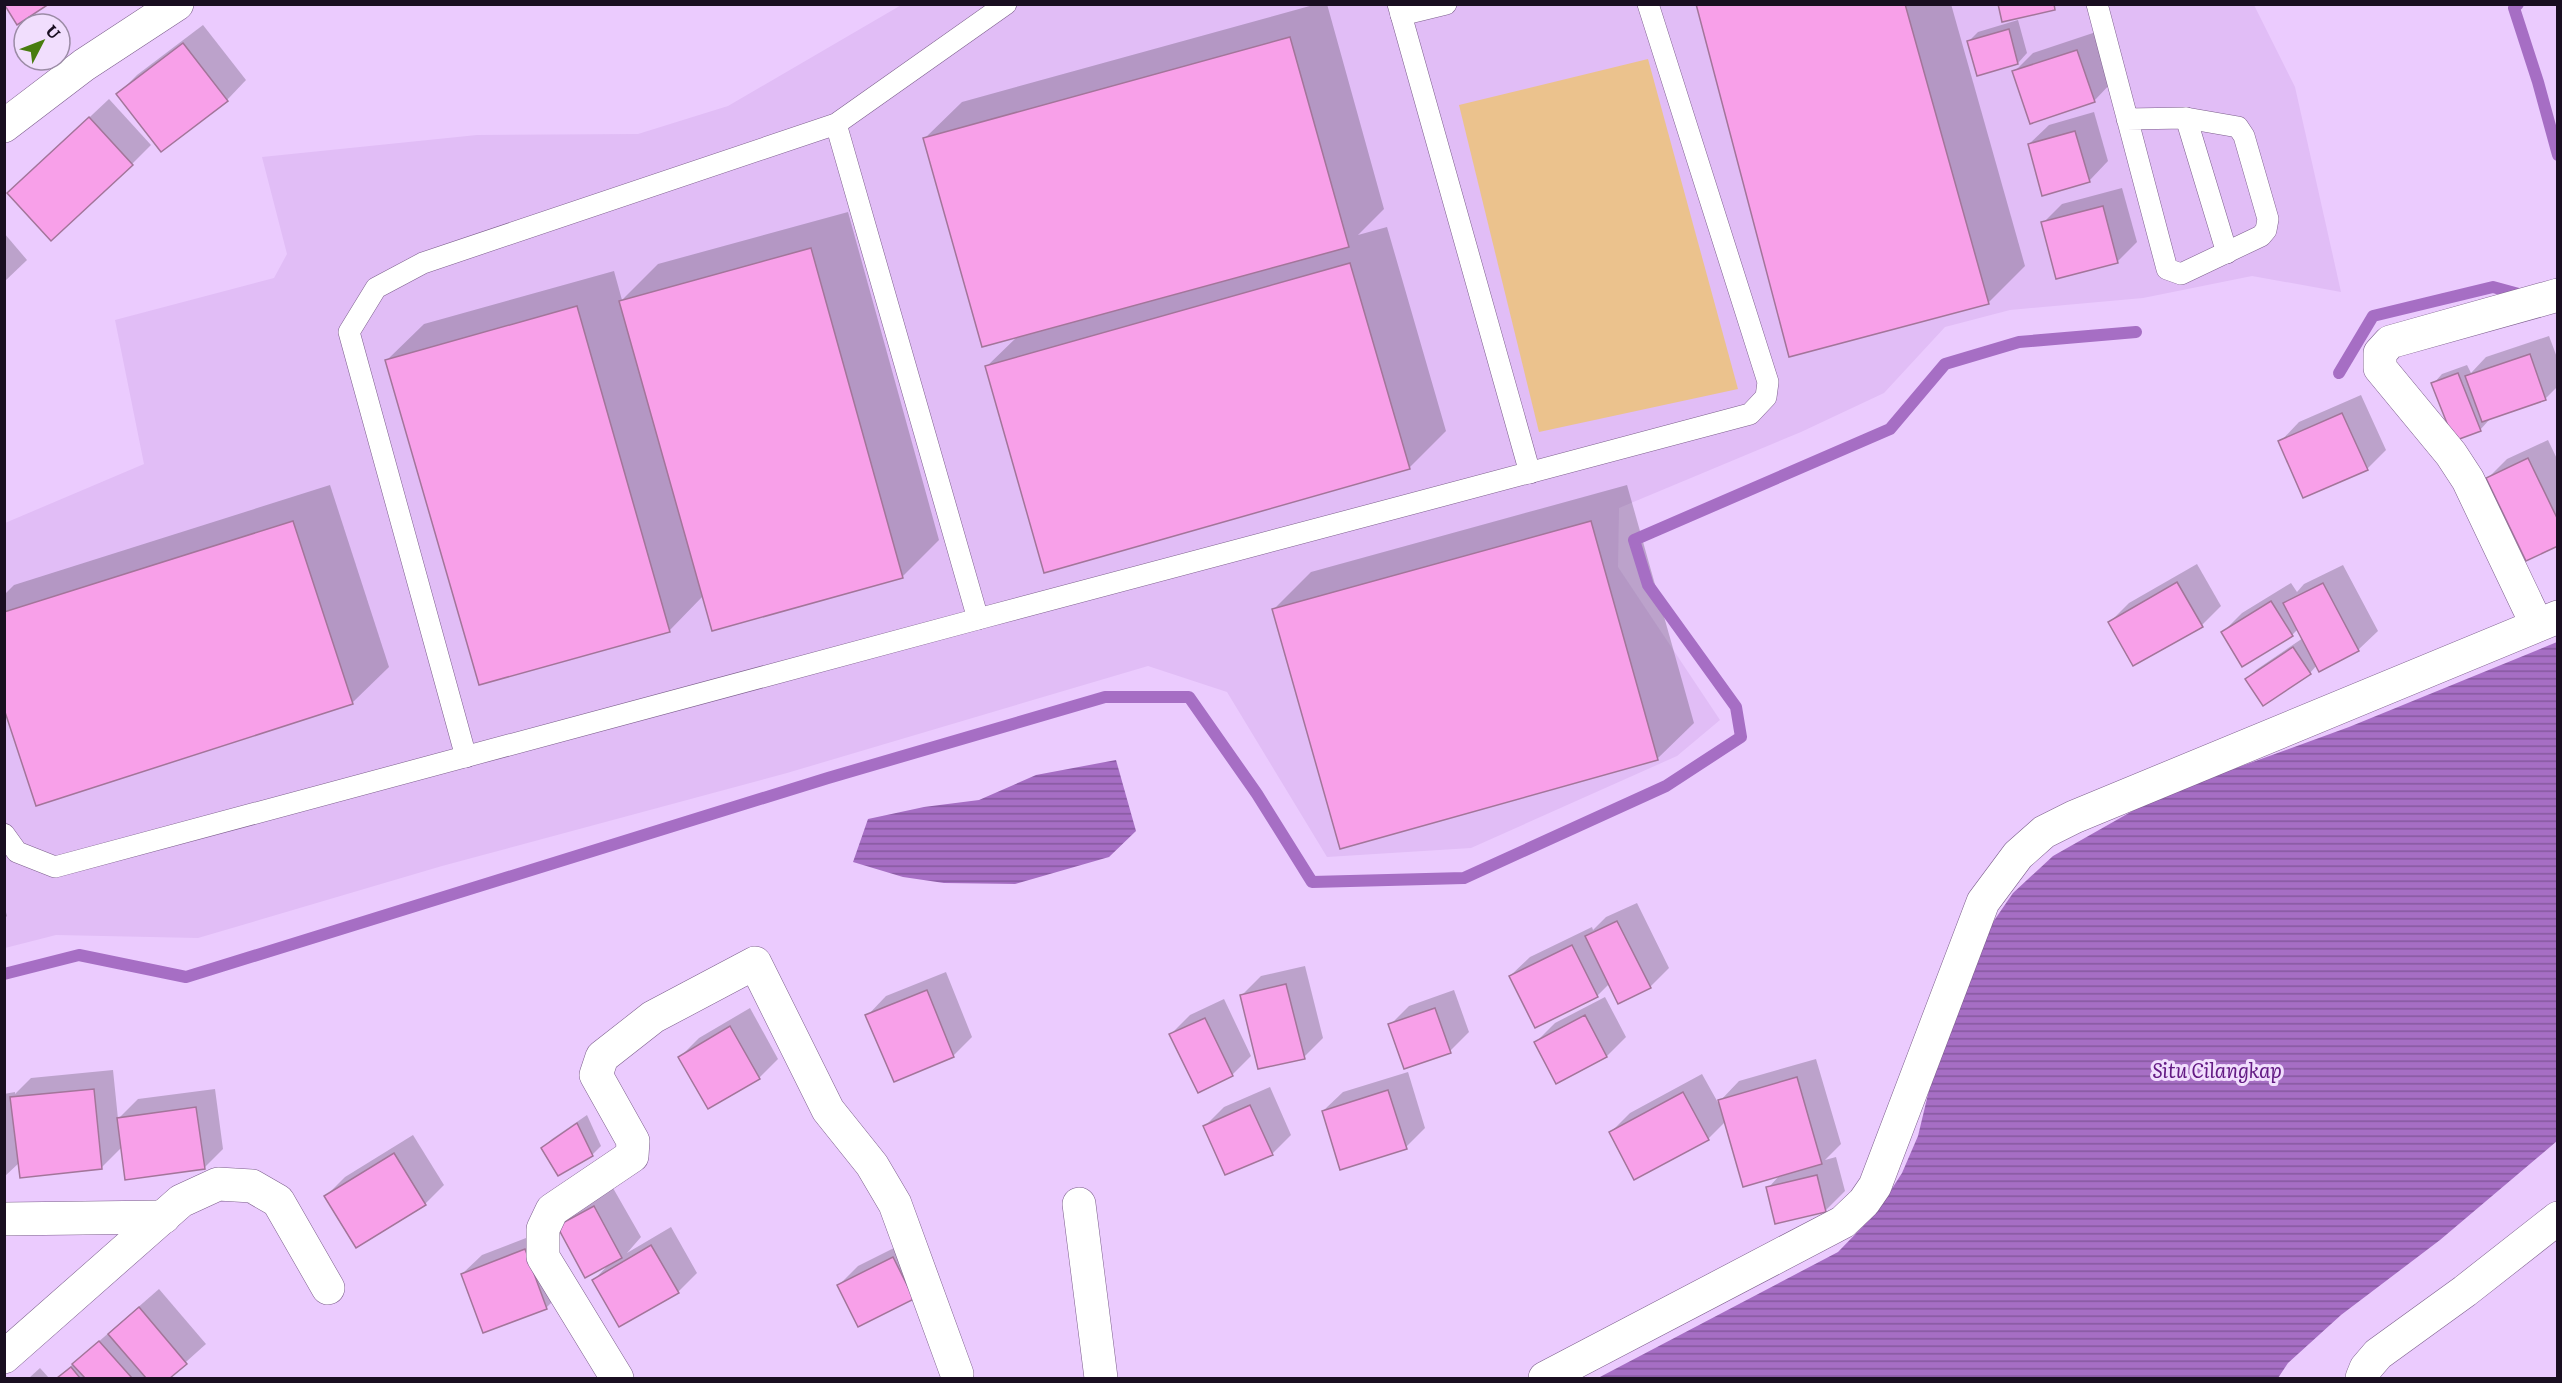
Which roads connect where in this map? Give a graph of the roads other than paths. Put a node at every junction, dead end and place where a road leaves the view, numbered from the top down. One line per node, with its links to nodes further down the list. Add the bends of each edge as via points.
1 (177, 4): 10 (street, via 84,65)
2 (1006, 4): 9 (lane)
3 (1446, 4): 6 (lane)
4 (1648, 4): 13 (lane, via 1768,382 1766,397 1750,414)
5 (2097, 4): 8 (lane)
6 (1399, 10): 13 (lane)
7 (2186, 118): 8 (lane); 11 (lane); 11 (lane, via 2230,124 2244,136 2268,219 2261,236)
8 (2127, 119): 11 (lane, via 2167,269 2181,274)
9 (836, 124): 14 (lane); 16 (lane, via 423,263 376,288 349,332)
10 (4, 126)
11 (2227, 253)
12 (2544, 299): 15 (street, via 2390,342 2384,346 2380,368 2451,454)
13 (1530, 473): 14 (lane)
14 (978, 619): 16 (lane)
15 (2547, 621): 27 (street, via 2044,832 2018,855 1983,902 1875,1186 1864,1202 1843,1222)
16 (466, 757): 17 (lane, via 55,867 17,852)
17 (4, 834)
18 (1079, 1204): 26 (street)
19 (164, 1217): 21 (street); 22 (street, via 181,1202 218,1184 252,1186 278,1201); 23 (street)
20 (2558, 1218): 28 (street, via 2378,1354)
21 (4, 1219)
22 (328, 1288)
23 (8, 1348)
24 (958, 1377): 25 (street, via 895,1204 872,1164 828,1110 755,963 653,1017 602,1057 596,1075 633,1141 632,1156 552,1210 543,1229 543,1257)
25 (617, 1378)
26 (1101, 1378)
27 (1545, 1378)
28 (2362, 1378)

